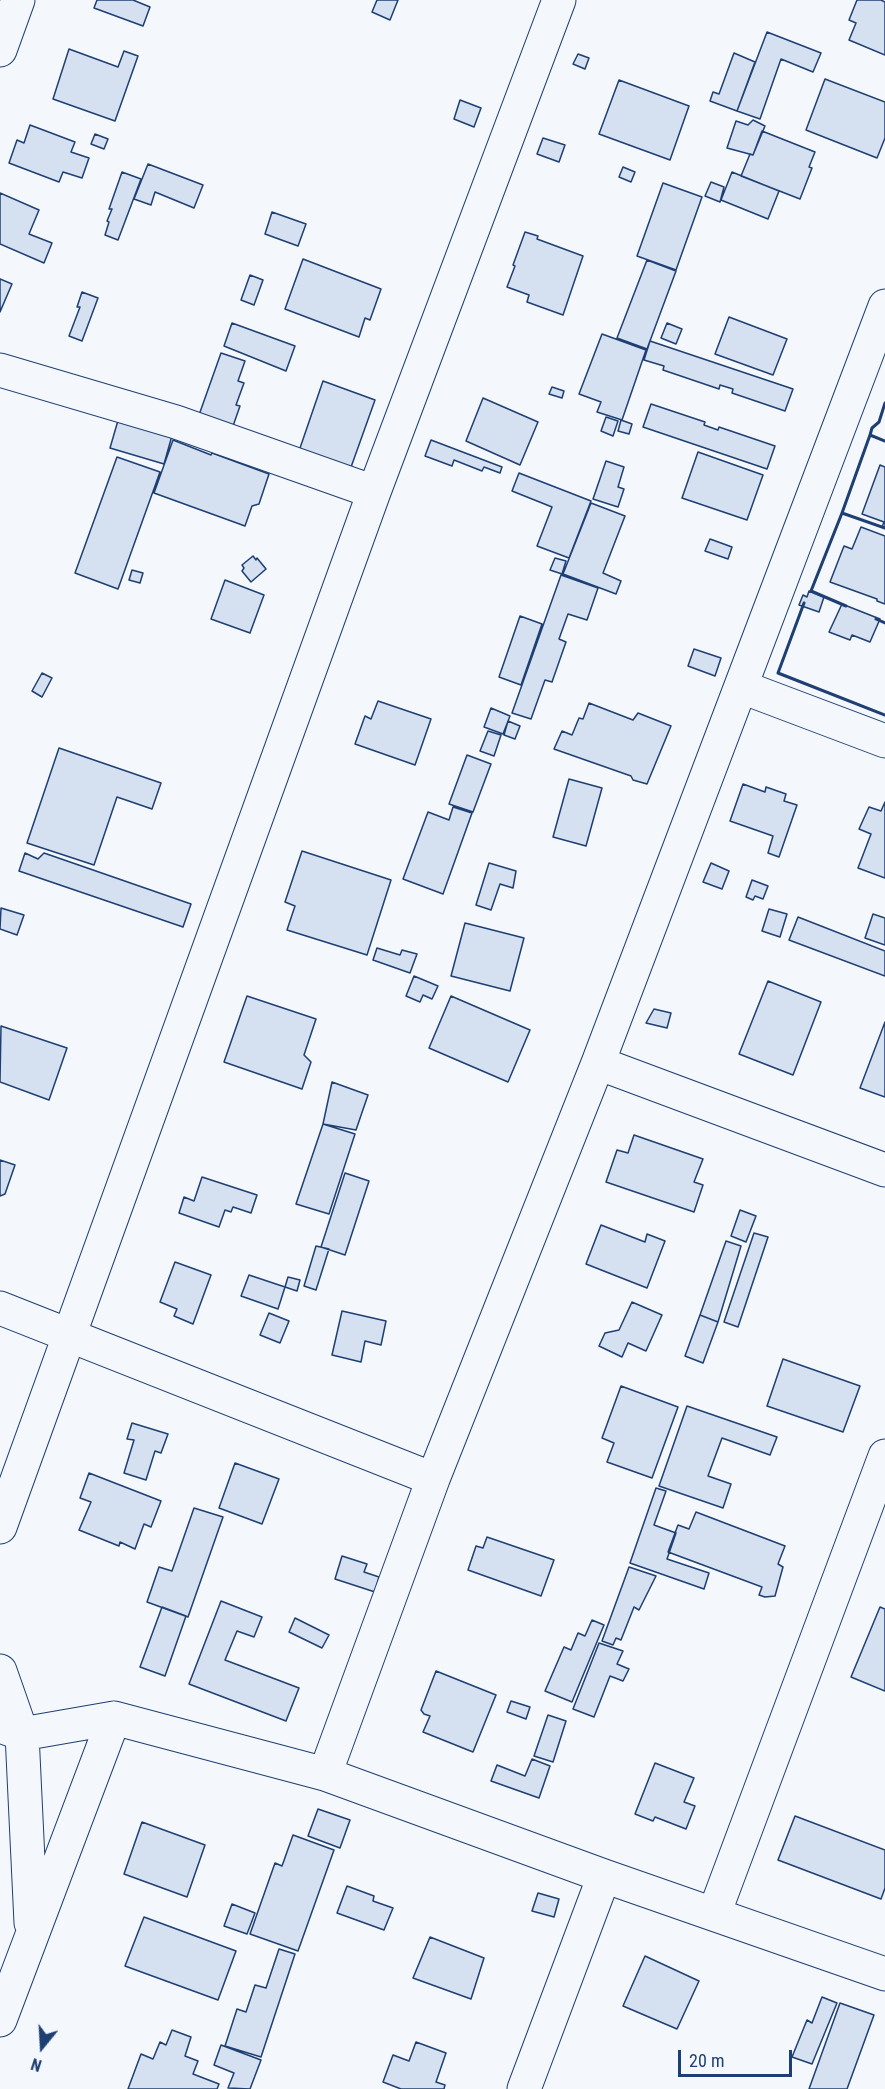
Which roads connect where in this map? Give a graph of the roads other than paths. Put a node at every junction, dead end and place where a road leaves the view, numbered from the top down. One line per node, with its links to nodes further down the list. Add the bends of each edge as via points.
1 (18, 0): 3 (street)
2 (559, 0): 6 (street)
3 (0, 50)
4 (885, 306): 7 (street)
5 (0, 370): 6 (street, via 176,422)
6 (374, 492): 12 (street)
7 (742, 687): 8 (street); 9 (street)
8 (885, 741)
9 (598, 1063): 10 (street); 14 (street)
10 (885, 1170)
11 (0, 1308): 12 (street)
12 (70, 1334): 14 (street); 15 (street)
13 (885, 1456): 21 (street)
14 (433, 1479): 19 (street)
15 (0, 1527)
16 (0, 1671): 18 (street)
17 (114, 1718): 18 (street); 19 (street); 22 (street)
18 (11, 1730): 22 (street)
19 (325, 1774): 20 (street)
20 (604, 1876): 21 (street); 25 (street)
21 (714, 1914): 23 (street)
22 (32, 1936): 24 (street)
23 (885, 1974)
24 (0, 2020)
25 (524, 2089)

